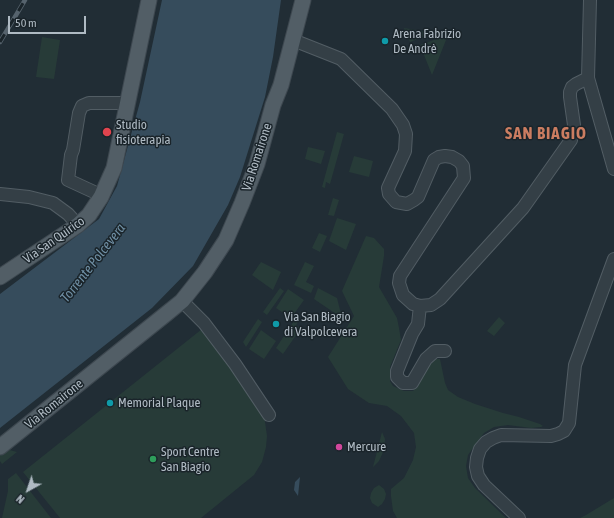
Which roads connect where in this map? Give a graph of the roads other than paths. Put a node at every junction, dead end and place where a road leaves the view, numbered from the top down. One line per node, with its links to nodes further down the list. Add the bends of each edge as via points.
1 (149, 0): 6 (main road, Via San Quirico)
2 (303, 0): 4 (main road, Via Romairone)
3 (590, 0): 5 (street)
4 (293, 40): 13 (main road, Via Romairone, via 257,164 242,203 226,240); 14 (street, via 341,59 403,124 406,134 405,151 388,188 396,202 407,204 418,197 434,160 439,157 452,157 463,166 464,178 400,276 399,283 403,295)
5 (588, 78): 7 (street); 14 (street, via 572,87 570,92 574,125 571,140 523,208 440,300 431,305)
6 (127, 103): 9 (main road, Via San Quirico, via 114,168); 9 (street, via 89,103 80,109 68,180)
7 (614, 169)
8 (0, 194): 10 (street, via 29,197 56,204)
9 (101, 197): 10 (main road, Via San Quirico, via 89,215)
10 (78, 225): 12 (main road, Via San Quirico)
11 (614, 258): 18 (street, via 575,365 569,423 564,430 551,436 501,435 486,442 480,449 476,468 478,476)
12 (0, 277)
13 (182, 301): 16 (street, via 204,323); 17 (main road, Via Romairone)
14 (420, 306): 15 (street, via 418,324 397,371 397,377 403,383 412,383 426,359 435,351)
15 (445, 351)
16 (269, 415)
17 (0, 447)
18 (518, 518)

